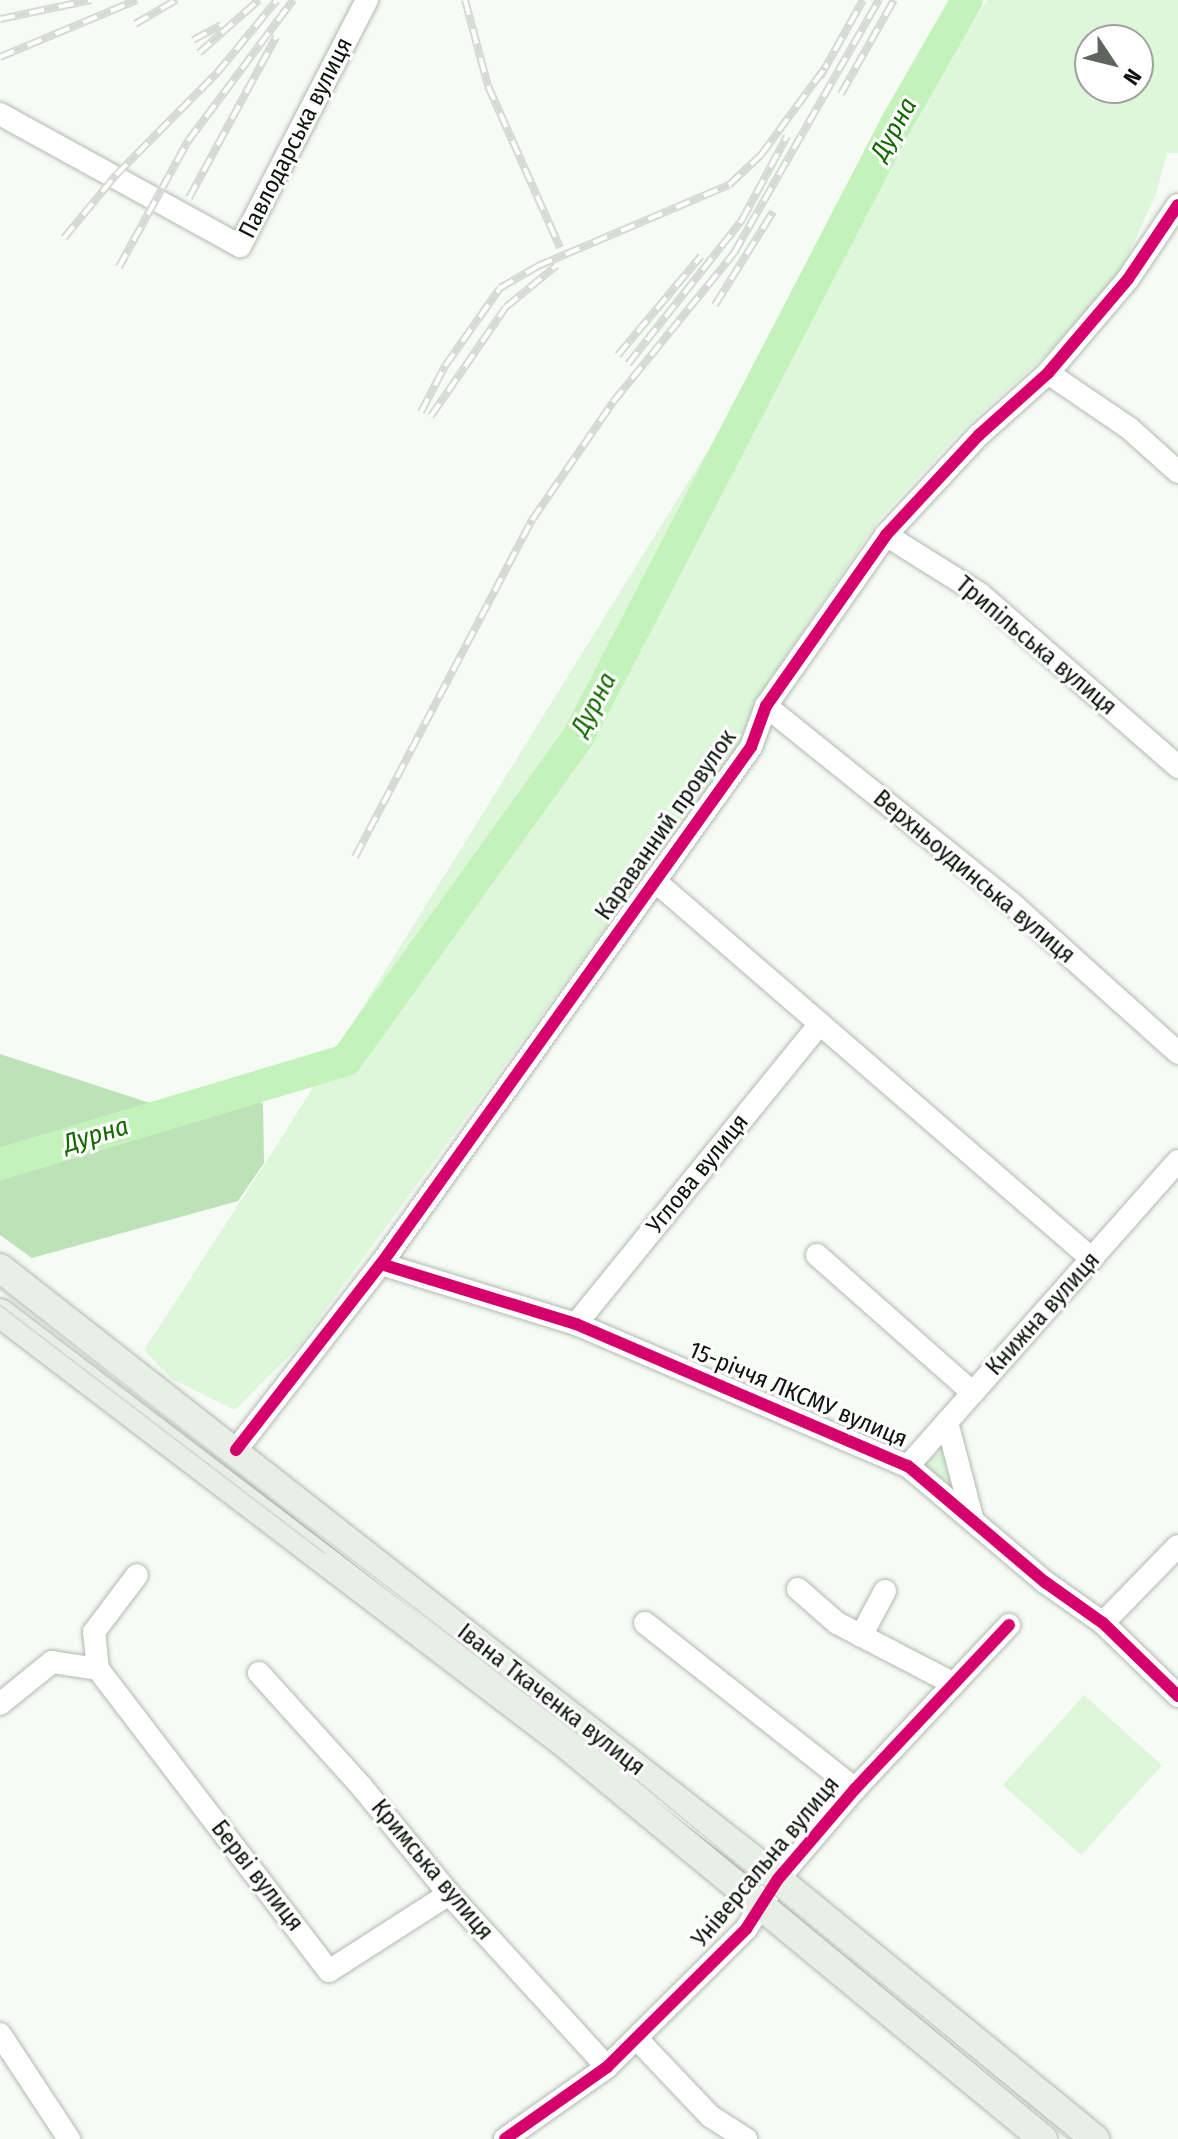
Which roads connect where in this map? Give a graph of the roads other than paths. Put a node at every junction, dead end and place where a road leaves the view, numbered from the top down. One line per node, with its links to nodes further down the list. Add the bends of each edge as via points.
1 (367, 0): 2 (street, Павлодарська вулиця, via 240,246)
2 (0, 114)
3 (1178, 205): 4 (street, Караванний провулок, via 1128,279)
4 (1048, 373): 5 (street, via 1129,428); 6 (street, Караванний провулок, via 979,435)
5 (1178, 472)
6 (886, 535): 7 (street, Караванний провулок); 8 (street, Трипільська вулиця, via 980,594)
7 (766, 706): 9 (street, Караванний провулок, via 751,747); 11 (street, Верхньоудинська вулиця, via 1010,902)
8 (1178, 767)
9 (655, 881): 10 (street); 15 (street, Караванний провулок)
10 (820, 1024): 14 (street); 18 (street, Углова вулиця)
11 (1178, 1053)
12 (1178, 1161): 14 (street, Книжна вулиця)
13 (817, 1255): 19 (street)
14 (1092, 1259): 19 (street, Книжна вулиця)
15 (381, 1264): 18 (street, 15-річчя ЛКСМУ вулиця); 21 (street, Караванний провулок)
16 (0, 1268): 21 (main road, Івана Ткаченка вулиця)
17 (0, 1313): 40 (main road, Івана Ткаченка вулиця, via 563,1742)
18 (576, 1324): 22 (street, 15-річчя ЛКСМУ вулиця)
19 (973, 1393): 20 (street, Книжна вулиця)
20 (947, 1422): 22 (street, Книжна вулиця); 23 (street)
21 (236, 1450): 38 (main road, Івана Ткаченка вулиця)
22 (908, 1466): 23 (street, 15-річчя ЛКСМУ вулиця)
23 (973, 1521): 29 (street, 15-річчя ЛКСМУ вулиця)
24 (1178, 1546): 29 (street)
25 (137, 1575): 32 (street, via 94,1632)
26 (798, 1589): 31 (street, via 816,1609)
27 (885, 1591): 31 (street)
28 (645, 1623): 37 (street)
29 (1103, 1623): 35 (street, 15-річчя ЛКСМУ вулиця)
30 (1009, 1625): 34 (street, Універсальна вулиця)
31 (861, 1636): 34 (street)
32 (98, 1669): 36 (street, via 52,1662); 39 (street, Берві вулиця, via 329,1971)
33 (259, 1673): 39 (street, Кримська вулиця)
34 (954, 1684): 37 (street, Універсальна вулиця)
35 (1178, 1696)
36 (0, 1704)
37 (855, 1789): 38 (street, Універсальна вулиця)
38 (778, 1879): 40 (street, Універсальна вулиця); 48 (main road, Івана Ткаченка вулиця)
39 (449, 1894): 43 (street, Кримська вулиця)
40 (760, 1903): 41 (street, Універсальна вулиця, via 746,1929); 47 (main road, Івана Ткаченка вулиця)
41 (637, 2039): 43 (street, Універсальна вулиця); 46 (street, via 710,2116)
42 (3, 2048): 44 (street)
43 (607, 2067): 45 (street, Універсальна вулиця)
44 (69, 2139)
45 (505, 2139)
46 (746, 2139)
47 (1043, 2139)
48 (1095, 2139)

